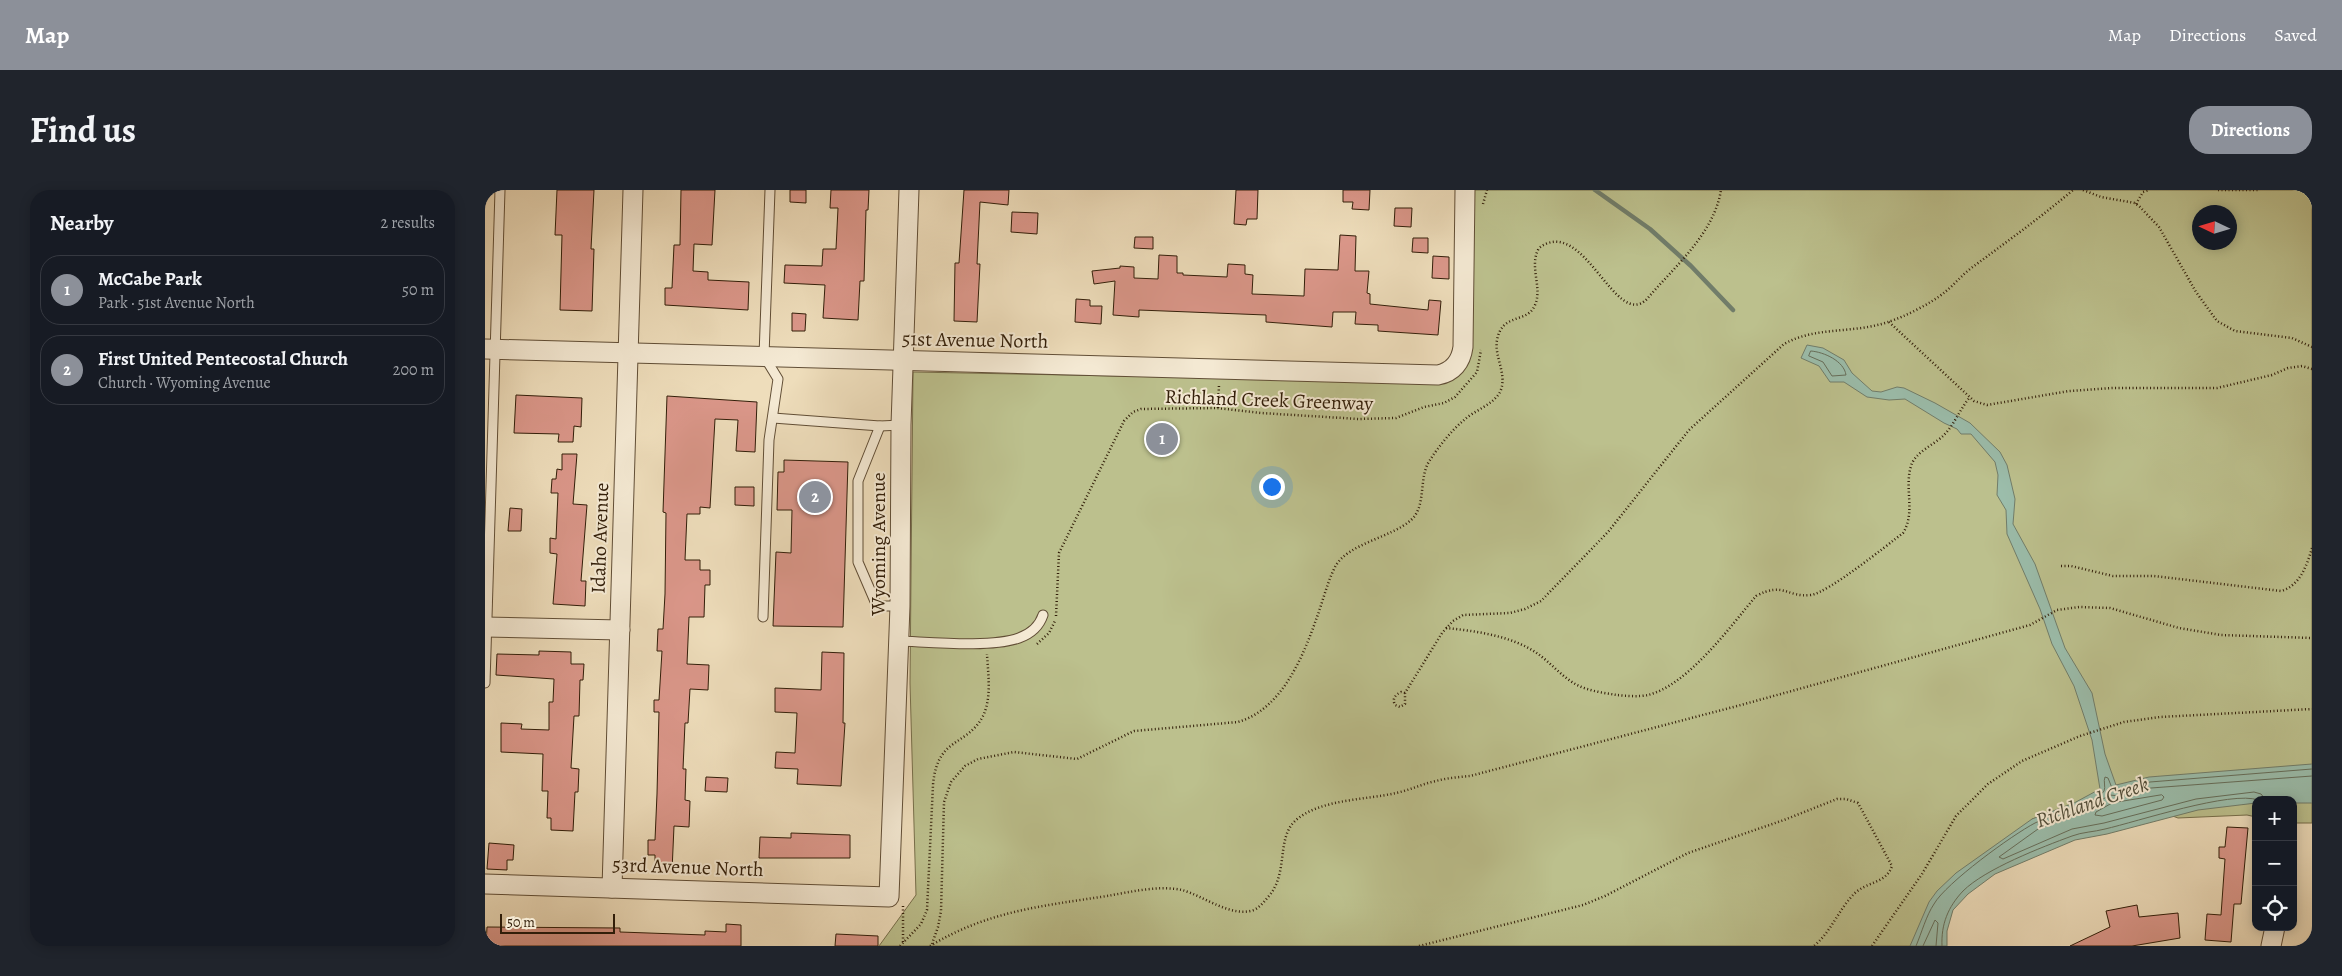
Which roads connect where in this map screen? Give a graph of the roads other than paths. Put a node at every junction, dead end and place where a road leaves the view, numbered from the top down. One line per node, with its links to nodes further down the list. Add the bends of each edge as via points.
1 (500, 190): 6 (lane)
2 (633, 190): 7 (street, Idaho Avenue)
3 (770, 190): 8 (lane)
4 (909, 190): 9 (street, Wyoming Avenue)
5 (1465, 190): 9 (street, 51st Avenue North, via 1464,340 1459,361 1450,371 1433,374)
6 (490, 349): 7 (street, 51st Avenue North); 16 (lane)
7 (628, 352): 8 (street, 51st Avenue North); 17 (street, Idaho Avenue)
8 (764, 356): 9 (street, 51st Avenue North); 10 (lane, via 778,378)
9 (904, 361): 11 (street, Wyoming Avenue)
10 (773, 418): 12 (lane); 15 (lane, via 769,440)
11 (901, 425): 12 (lane); 13 (street, Wyoming Avenue)
12 (879, 426): 13 (lane, via 858,481 858,562 877,606)
13 (900, 606): 18 (street, Wyoming Avenue)
14 (1043, 615): 18 (lane, via 1037,627 1016,639 987,643)
15 (763, 617)
16 (486, 627): 17 (street); 19 (lane)
17 (620, 630): 21 (street, Idaho Avenue)
18 (899, 641): 22 (street, Wyoming Avenue)
19 (485, 683)
20 (485, 884): 21 (street, 53rd Avenue North)
21 (613, 888): 22 (street, 53rd Avenue North)
22 (889, 897)
23 (2274, 931): 24 (street)
24 (2271, 946)

